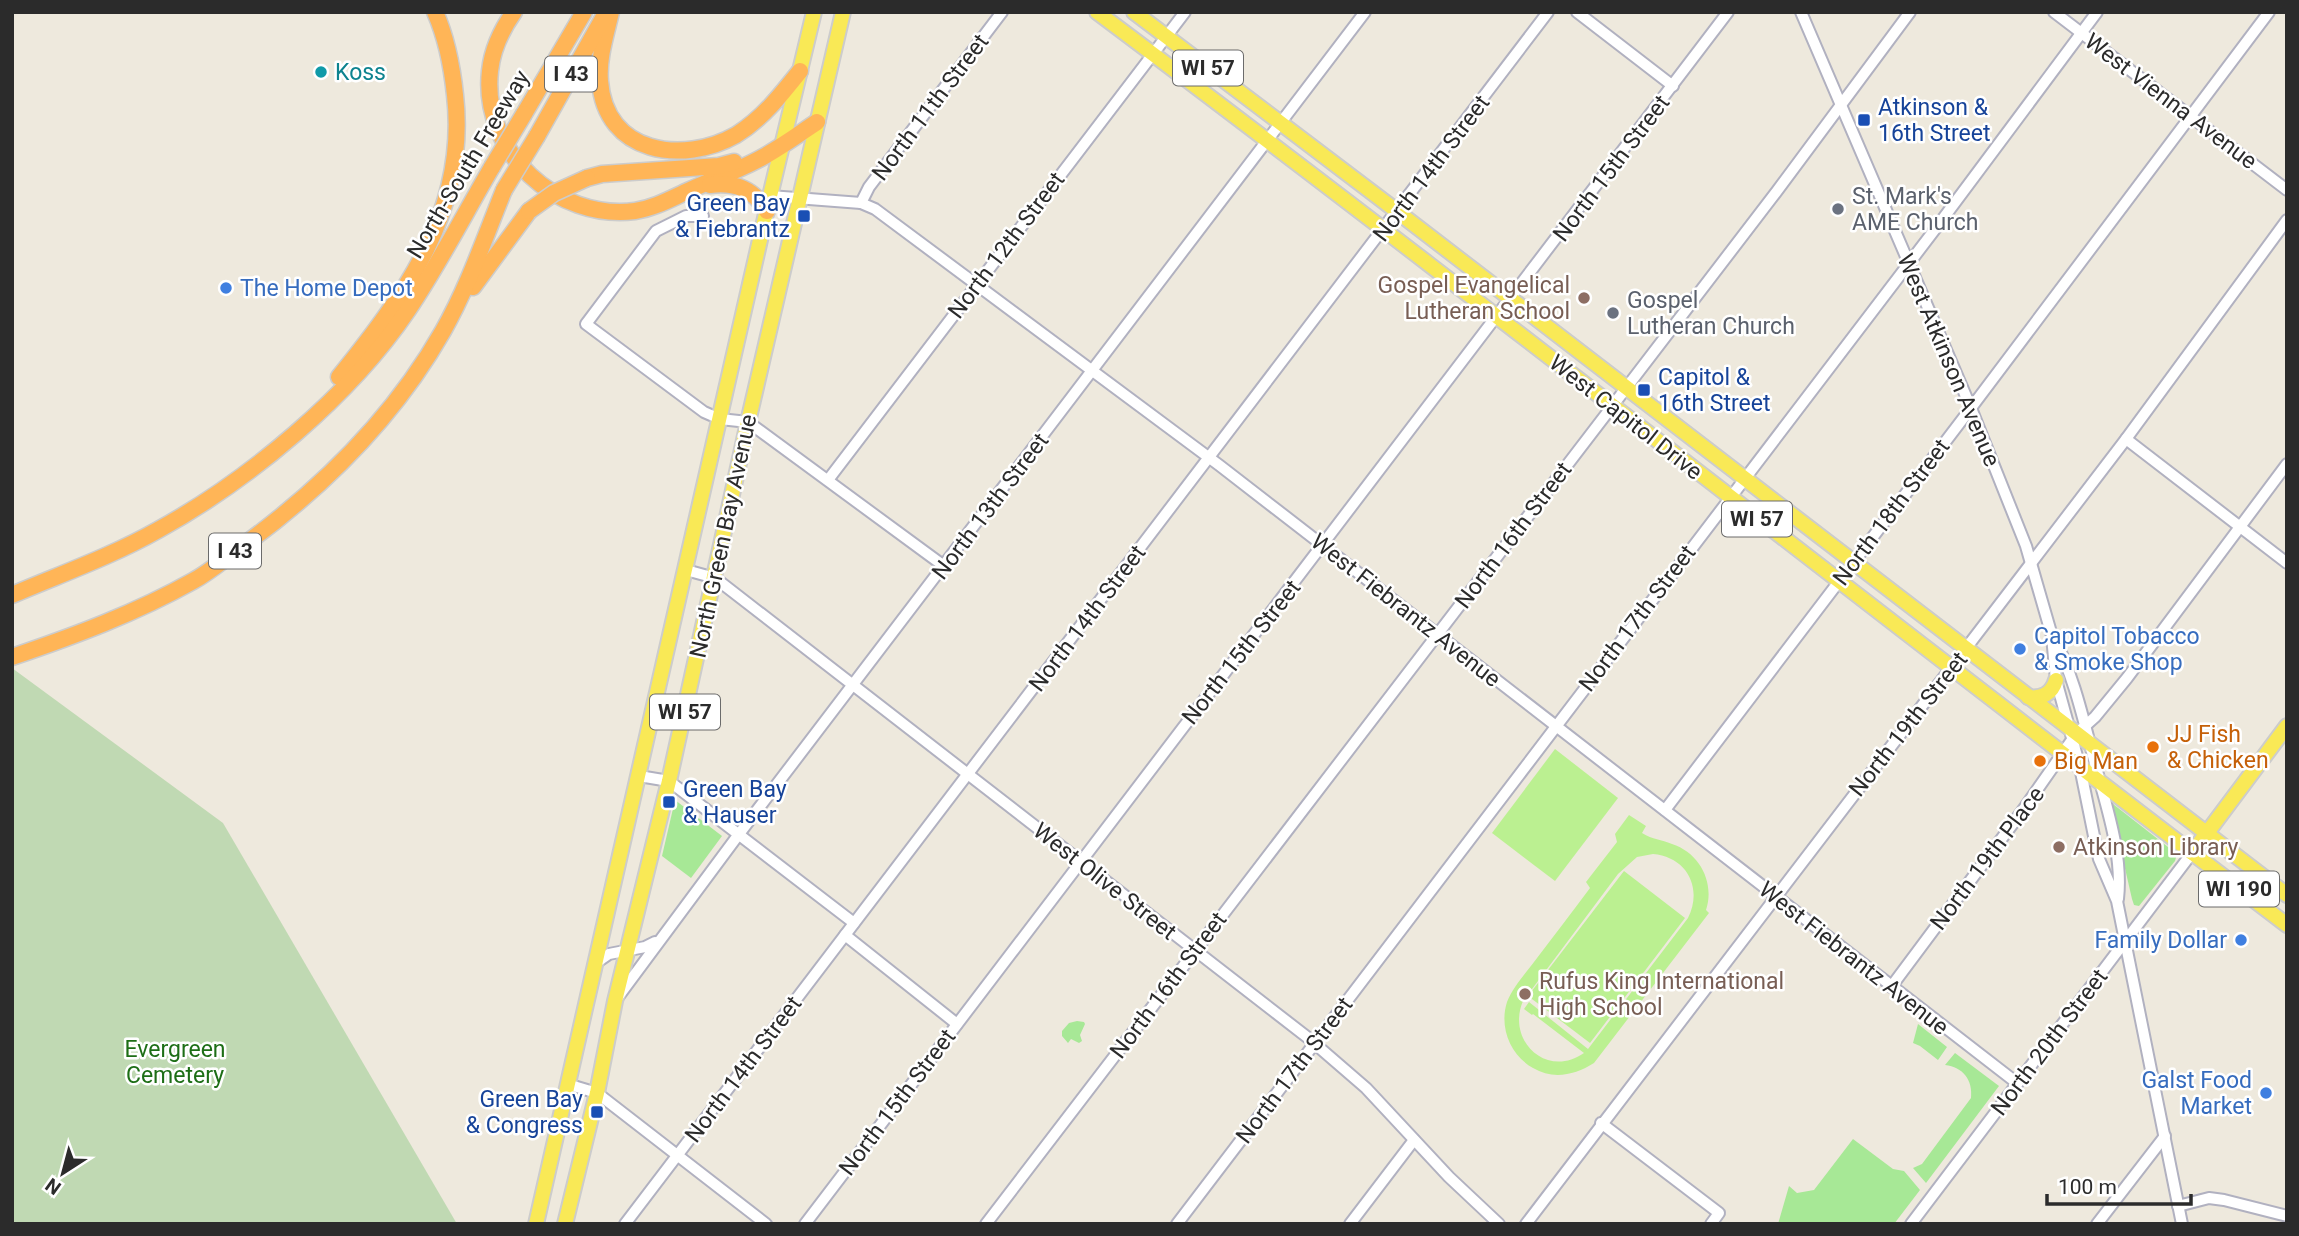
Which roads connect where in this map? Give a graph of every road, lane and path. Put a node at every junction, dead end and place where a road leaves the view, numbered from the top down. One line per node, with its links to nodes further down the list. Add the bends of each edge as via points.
1 (435, 12): 51 (highway, via 452,65 457,114 449,194 425,255 405,290)
2 (513, 12): 31 (highway, via 494,52 491,96 502,140 526,173 559,197 613,211 651,208)
3 (584, 12): 51 (highway, North-South Freeway / I 43, bridge, via 408,310 374,354)
4 (608, 12): 23 (highway, via 600,65 605,102 629,137 650,148 684,151 723,142 765,112); 44 (highway, North-South Freeway / I 43, bridge, via 504,190)
5 (814, 12): 23 (main road, North Green Bay Avenue / WI 57)
6 (843, 12): 27 (main road, North Green Bay Avenue / WI 57)
7 (1002, 12): 34 (street, North 11th Street)
8 (1097, 12): 22 (main road, West Capitol Drive / WI 57)
9 (1134, 12): 21 (main road, West Capitol Drive / WI 57)
10 (1185, 12): 21 (street, North 12th Street)
11 (1365, 12): 28 (street, North 13th Street)
12 (1548, 12): 36 (street, North 14th Street)
13 (1577, 12): 24 (street)
14 (1728, 12): 24 (street, North 15th Street)
15 (1801, 12): 25 (street, West Atkinson Avenue)
16 (1910, 12): 25 (street, North 16th Street)
17 (2054, 12): 20 (street, West Vienna Avenue)
18 (2097, 12): 20 (street, North 17th Street)
19 (2269, 12): 26 (street, North 18th Street)
20 (2081, 33): 26 (street, West Vienna Avenue); 40 (street, North 17th Street)
21 (1167, 36): 22 (street, North 12th Street); 28 (main road, West Capitol Drive / WI 57)
22 (1153, 54): 29 (main road, West Capitol Drive / WI 57); 41 (street, North 12th Street)
23 (800, 71): 30 (main road, North Green Bay Avenue / WI 57)
24 (1672, 86): 42 (street, North 15th Street)
25 (1840, 105): 40 (street, West Atkinson Avenue); 46 (street, North 16th Street)
26 (2191, 116): 32 (street, West Vienna Avenue); 48 (street, North 18th Street)
27 (817, 122): 30 (highway); 33 (main road, North Green Bay Avenue / WI 57)
28 (1281, 123): 29 (street, North 13th Street); 36 (main road, West Capitol Drive / WI 57)
29 (1267, 141): 39 (main road, West Capitol Drive / WI 57); 45 (street, North 13th Street)
30 (778, 146): 31 (highway); 35 (main road, North Green Bay Avenue / WI 57); 44 (highway, bridge, via 719,166 602,174 554,193 529,211)
31 (698, 187): 35 (highway, via 731,184)
32 (2287, 190)
33 (801, 199): 34 (street, West Fiebrantz Avenue); 35 (street, West Fiebrantz Avenue); 50 (main road, North Green Bay Avenue / WI 57)
34 (861, 203): 41 (street, West Fiebrantz Avenue)
35 (768, 204): 49 (main road, North Green Bay Avenue / WI 57)
36 (1398, 212): 39 (street, North 14th Street); 42 (main road, West Capitol Drive / WI 57)
37 (703, 216): 49 (street, via 686,216 656,231 586,324 704,412)
38 (2287, 220): 52 (street, North 19th Street)
39 (1384, 230): 43 (main road, West Capitol Drive / WI 57); 53 (street, North 14th Street)
40 (1908, 263): 48 (street, West Atkinson Avenue); 55 (street, North 17th Street)
41 (976, 283): 45 (street, West Fiebrantz Avenue); 56 (street, North 12th Street)
42 (1511, 299): 43 (street, North 15th Street); 46 (main road, West Capitol Drive / WI 57)
43 (1496, 317): 47 (main road, West Capitol Drive / WI 57); 59 (street, North 15th Street)
44 (444, 329): 71 (highway, North-South Freeway / I 43, via 421,368 361,443 300,502 249,542 195,580 93,629)
45 (1094, 370): 53 (street, West Fiebrantz Avenue); 63 (street, North 13th Street)
46 (1625, 387): 47 (street, North 16th Street); 55 (main road, West Capitol Drive / WI 57)
47 (1611, 406): 57 (main road, West Capitol Drive / WI 57); 68 (street, North 16th Street)
48 (1971, 408): 60 (street, North 18th Street); 61 (street, West Atkinson Avenue)
49 (720, 419): 50 (street); 64 (main road, North Green Bay Avenue / WI 57)
50 (748, 422): 56 (street); 65 (main road, North Green Bay Avenue / WI 57)
51 (292, 435): 67 (highway, North-South Freeway / I 43, via 230,485 157,531)
52 (2126, 439): 58 (street); 61 (street, North 19th Street)
53 (1209, 458): 59 (street, West Fiebrantz Avenue); 82 (street, North 14th Street)
54 (2287, 464): 58 (street, North 19th Place)
55 (1744, 478): 57 (street, North 17th Street); 60 (main road, West Capitol Drive / WI 57)
56 (828, 480): 63 (street)
57 (1729, 497): 66 (main road, West Capitol Drive / WI 57); 76 (street, North 17th Street)
58 (2240, 526): 62 (street); 78 (street, North 19th Place, via 2127,678 2095,718)
59 (1322, 546): 68 (street, West Fiebrantz Avenue); 90 (street, North 15th Street)
60 (1853, 563): 66 (street, North 18th Street); 70 (main road, West Capitol Drive / WI 57)
61 (2032, 563): 69 (street, West Atkinson Avenue); 70 (street, North 19th Street)
62 (2287, 563)
63 (944, 566): 74 (street, North 13th Street)
64 (686, 570): 65 (street, West Olive Street); 83 (main road, North Green Bay Avenue / WI 57)
65 (715, 578): 74 (street, West Olive Street); 84 (main road, North Green Bay Avenue / WI 57)
66 (1839, 582): 72 (main road, West Capitol Drive / WI 57); 86 (street, North 18th Street)
67 (12, 595)
68 (1437, 634): 76 (street, West Fiebrantz Avenue); 100 (street, North 16th Street)
69 (2052, 636): 73 (street, West Atkinson Avenue); 78 (street, West Atkinson Avenue, via 2066,664)
70 (1965, 649): 72 (street, North 19th Street); 75 (main road, West Capitol Drive / WI 57)
71 (12, 657)
72 (1950, 669): 80 (main road, West Capitol Drive / WI 57); 92 (street, North 19th Street)
73 (2056, 680): 75 (main road, via 2047,694); 78 (street, West Atkinson Avenue)
74 (853, 685): 82 (street, West Olive Street); 87 (street, North 13th Street)
75 (2028, 697): 78 (main road, West Capitol Drive / WI 57)
76 (1556, 726): 86 (street, West Fiebrantz Avenue); 105 (street, North 17th Street)
77 (2287, 726): 88 (main road, North 20th Street)
78 (2076, 732): 79 (main road, West Capitol Drive / WI 57); 80 (street, North 19th Place); 81 (street, West Atkinson Avenue)
79 (2090, 744): 85 (street, West Atkinson Avenue); 88 (main road, West Capitol Drive / WI 57)
80 (2063, 755): 81 (main road, West Capitol Drive / WI 57); 102 (street, North 19th Place)
81 (2080, 767): 85 (main road, West Capitol Drive / WI 57); 93 (street, West Atkinson Avenue, via 2099,859)
82 (967, 774): 90 (street, West Olive Street); 94 (street, North 14th Street)
83 (639, 776): 84 (street); 101 (main road, North Green Bay Avenue / WI 57)
84 (668, 781): 87 (street); 99 (main road, North Green Bay Avenue / WI 57)
85 (2100, 782): 89 (main road, West Capitol Drive / WI 57); 93 (street, West Atkinson Avenue, via 2119,868)
86 (1665, 810): 92 (street, West Fiebrantz Avenue)
87 (739, 834): 94 (street); 96 (street, North 13th Street)
88 (2206, 834): 89 (main road, North 20th Street); 91 (main road, West Capitol Drive / WI 190)
89 (2192, 853): 95 (main road, West Capitol Drive / WI 190); 98 (street, North 20th Street)
90 (1080, 862): 100 (street, West Olive Street); 104 (street, North 15th Street)
91 (2287, 895)
92 (1775, 896): 102 (street, West Fiebrantz Avenue); 109 (street, North 19th Street)
93 (2118, 901): 98 (street, West Atkinson Avenue)
94 (854, 923): 97 (street, North 14th Street)
95 (2287, 925)
96 (665, 933): 99 (street, via 650,946); 103 (street, North 13th Street)
97 (845, 935): 104 (street); 112 (street, North 14th Street)
98 (2125, 942): 106 (street, North 20th Street); 110 (street, West Atkinson Avenue)
99 (628, 949): 101 (street); 103 (main road, North Green Bay Avenue / WI 57)
100 (1195, 950): 105 (street, West Olive Street); 120 (street, North 16th Street)
101 (596, 963): 107 (main road, North Green Bay Avenue / WI 57)
102 (1891, 987): 106 (street, West Fiebrantz Avenue)
103 (615, 1001): 108 (main road, North Green Bay Avenue / WI 57)
104 (957, 1024): 119 (street, North 15th Street)
105 (1315, 1043): 111 (street, West Olive Street, via 1366,1088); 121 (street, North 17th Street)
106 (2017, 1083): 126 (street, North 20th Street)
107 (567, 1084): 108 (street); 115 (main road, North Green Bay Avenue / WI 57)
108 (597, 1093): 112 (street); 116 (main road, North Green Bay Avenue / WI 57)
109 (1601, 1123): 124 (street, North 19th Street); 125 (street, via 1719,1213)
110 (2165, 1136): 113 (street, West Atkinson Avenue); 127 (street)
111 (1414, 1140): 122 (street); 123 (street, West Olive Street)
112 (678, 1154): 117 (street, North 14th Street); 118 (street)
113 (2178, 1206): 114 (street, via 2209,1198); 128 (street, West Atkinson Avenue)
114 (2287, 1216)
115 (536, 1224)
116 (565, 1224)
117 (625, 1224)
118 (766, 1224)
119 (805, 1224)
120 (986, 1224)
121 (1177, 1224)
122 (1350, 1224)
123 (1499, 1224)
124 (1526, 1224)
125 (1711, 1224)
126 (1911, 1224)
127 (2097, 1224)
128 (2182, 1224)

